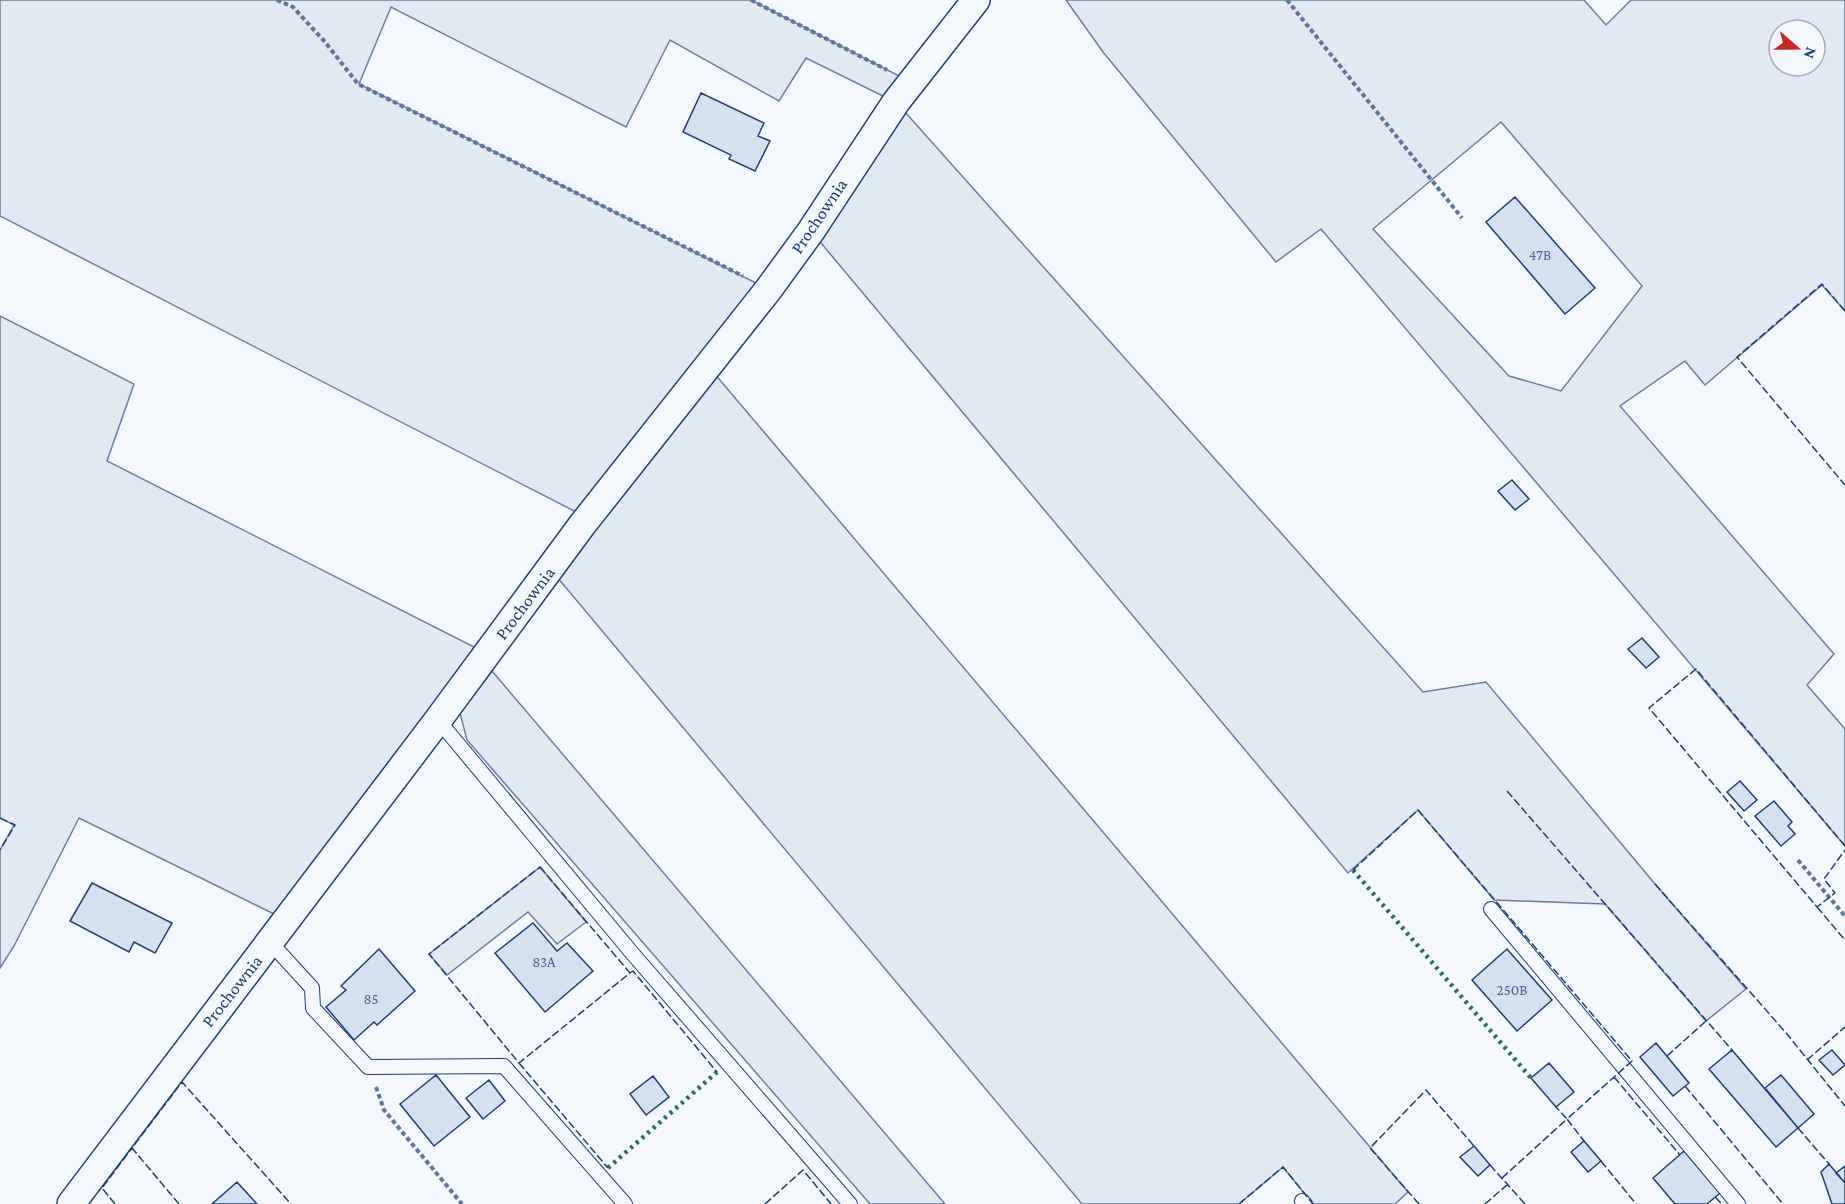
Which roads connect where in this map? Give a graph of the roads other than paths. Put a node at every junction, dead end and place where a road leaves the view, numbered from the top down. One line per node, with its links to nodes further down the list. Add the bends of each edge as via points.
1 (976, 0): 2 (street, Prochownia, via 896,102 768,290 582,525)
2 (438, 720): 4 (street, Prochownia); 7 (lane, via 632,953)
3 (1491, 909): 8 (lane)
4 (270, 942): 5 (street, Prochownia); 6 (lane, via 312,988 313,1008 368,1067 504,1066)
5 (79, 1200)
6 (625, 1204)
7 (850, 1204)
8 (1738, 1204)

